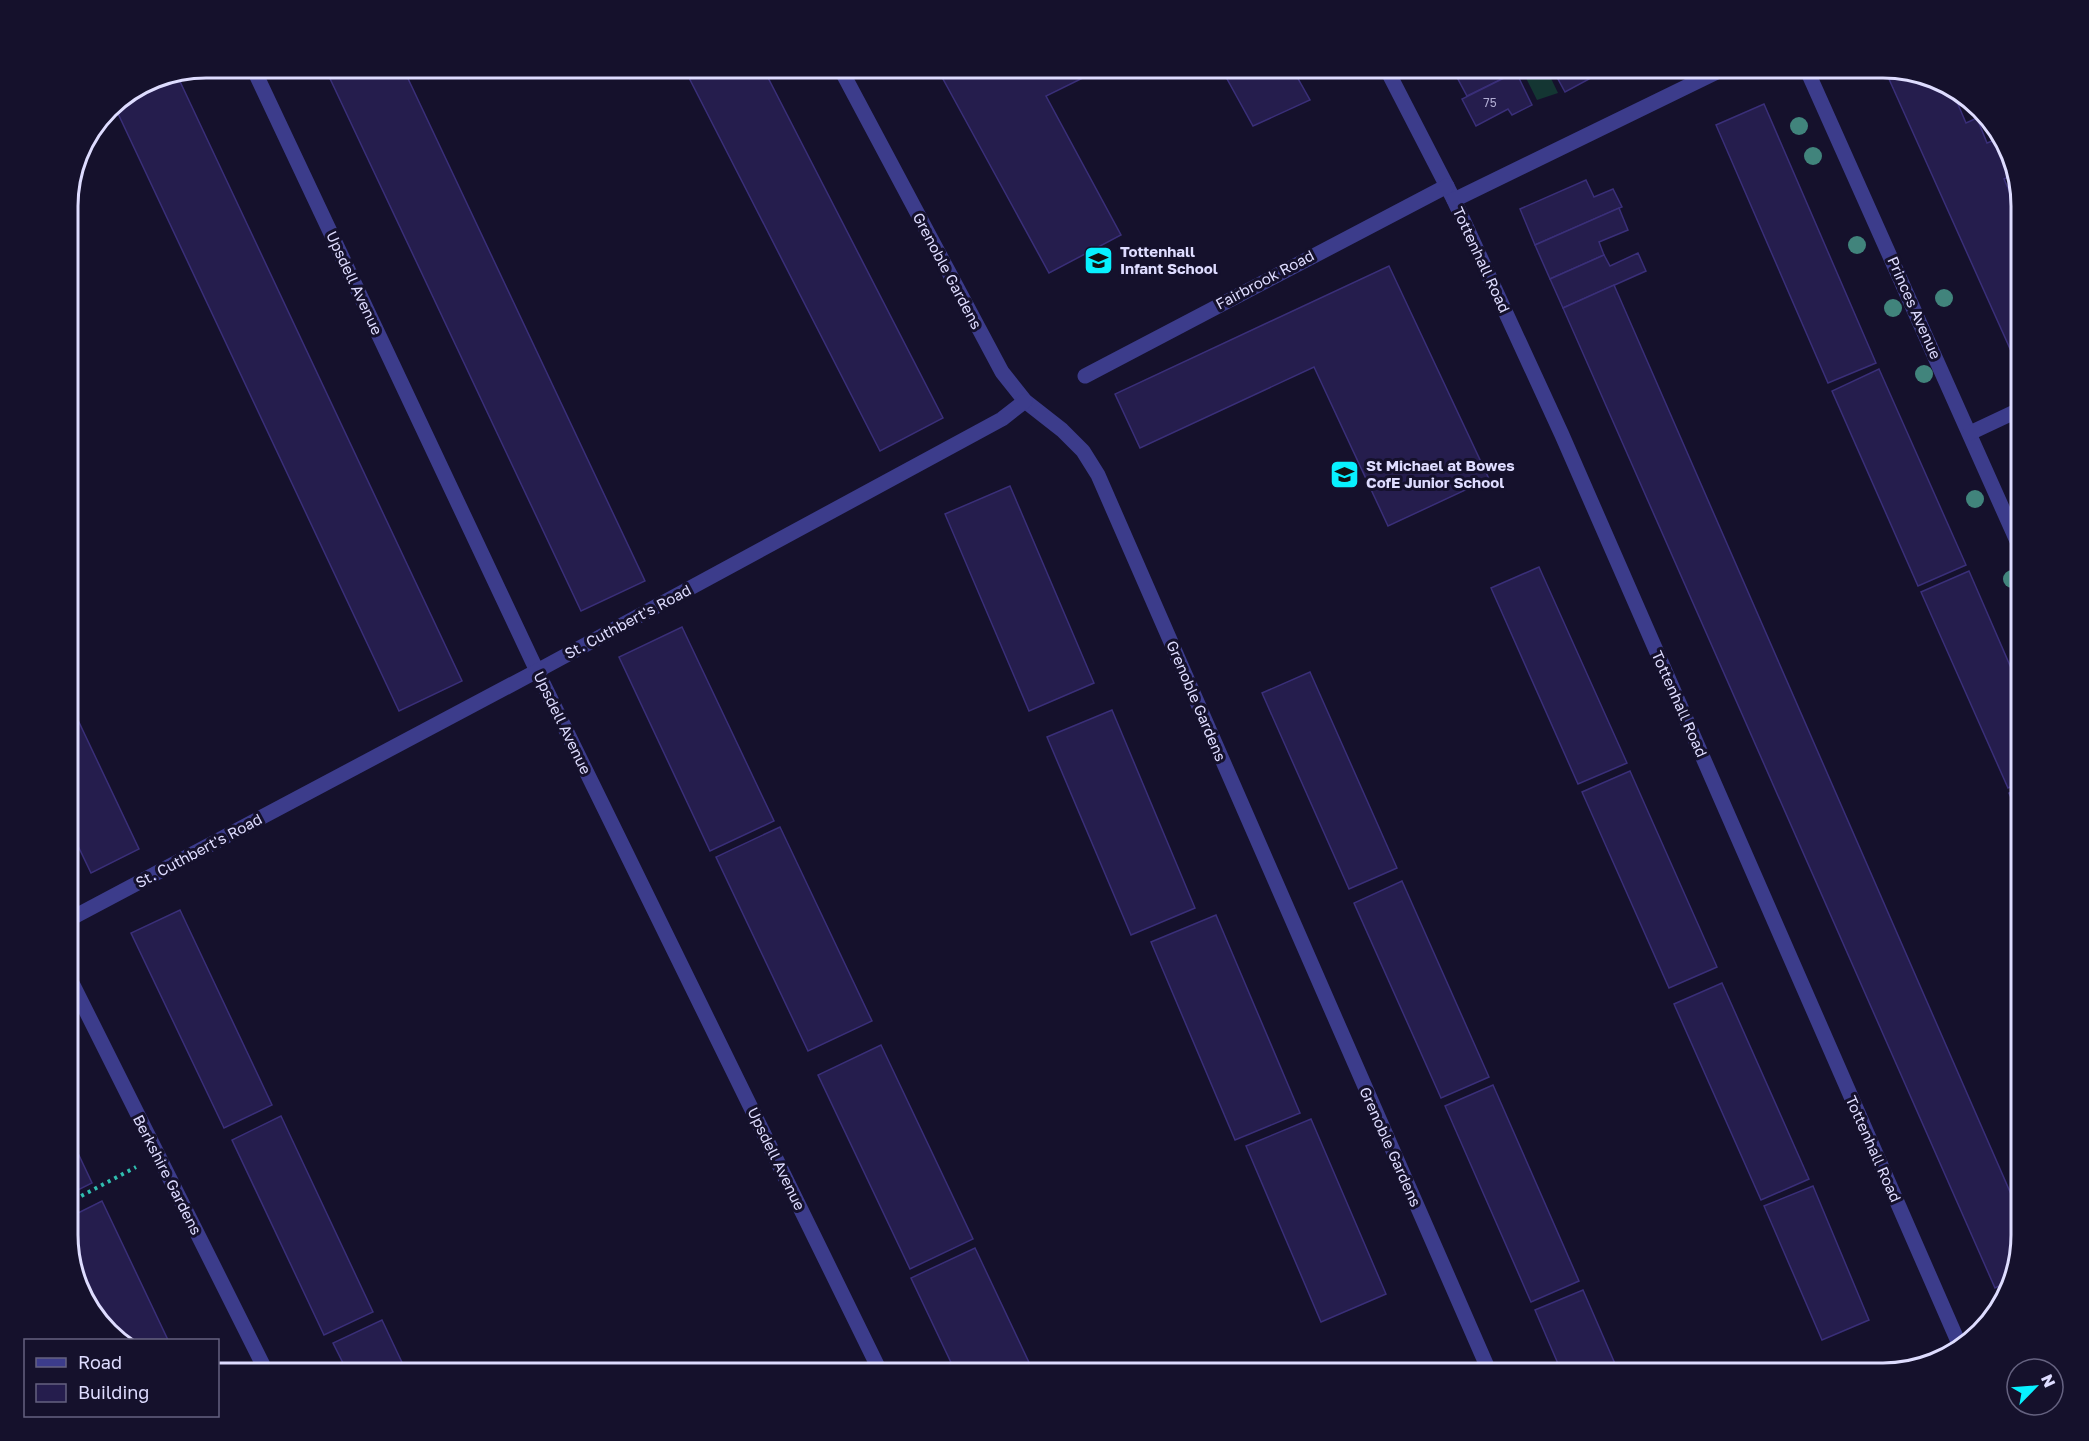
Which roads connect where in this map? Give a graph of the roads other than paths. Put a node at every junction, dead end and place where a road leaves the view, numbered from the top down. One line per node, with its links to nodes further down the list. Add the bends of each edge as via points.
1 (258, 78): 12 (street, Upsdell Avenue)
2 (845, 78): 8 (street, Grenoble Gardens, via 992,355)
3 (1391, 78): 6 (street, Tottenhall Road)
4 (1703, 78): 6 (street, Fairbrook Road)
5 (1810, 78): 10 (street, Princes Avenue)
6 (1450, 193): 7 (street, Fairbrook Road); 15 (street, Tottenhall Road, via 1562,435)
7 (1084, 376)
8 (1025, 401): 12 (street, St. Cuthbert's Road, via 1002,420); 18 (street, Grenoble Gardens, via 1083,450 1098,475)
9 (2011, 415): 10 (street)
10 (1970, 433): 11 (street, Princes Avenue)
11 (2011, 525)
12 (537, 671): 13 (street, St. Cuthbert's Road); 17 (street, Upsdell Avenue)
13 (78, 915)
14 (78, 995): 16 (street, Berkshire Gardens)
15 (1956, 1339)
16 (262, 1363)
17 (876, 1363)
18 (1485, 1363)

